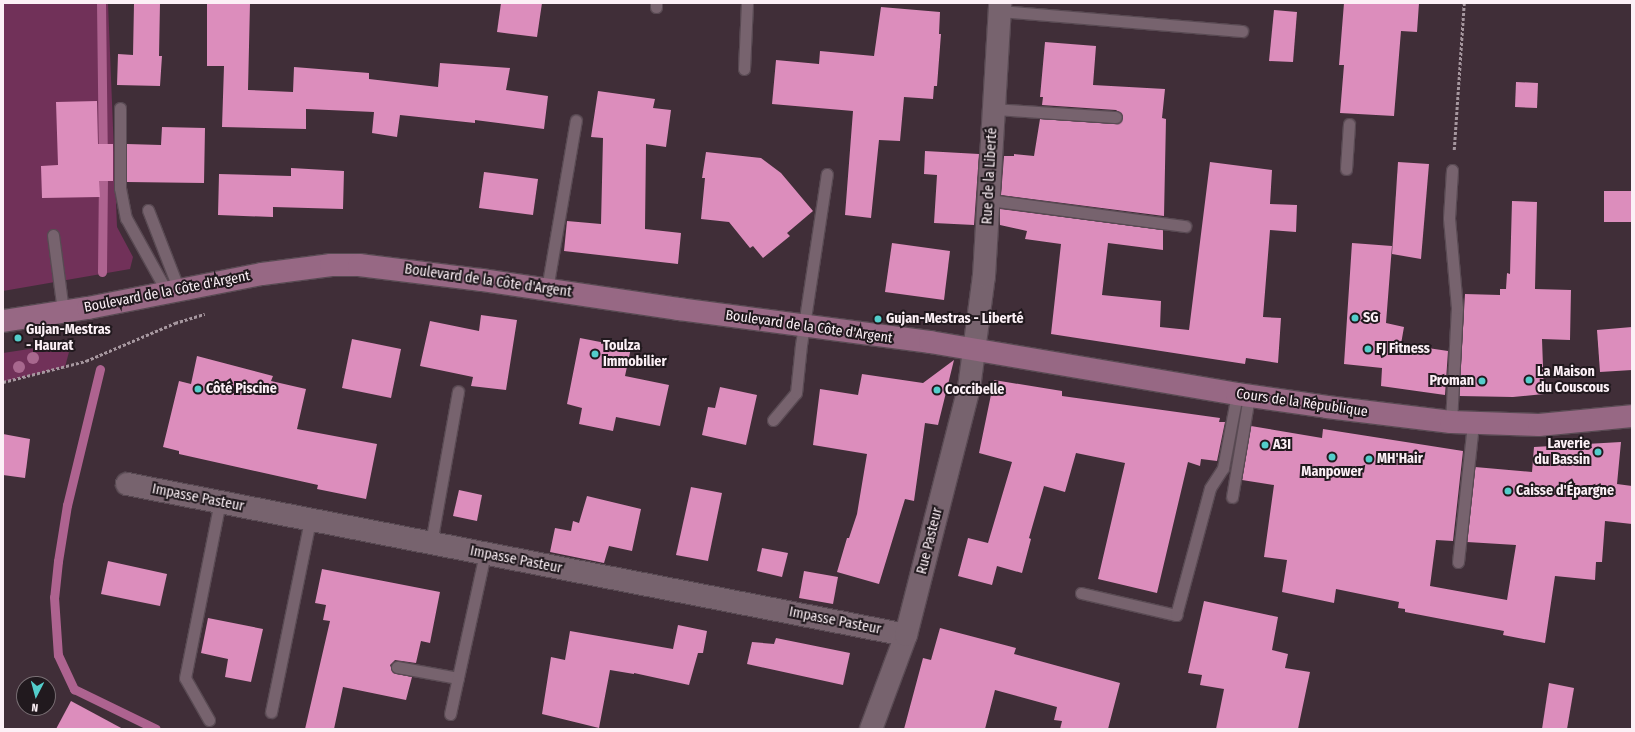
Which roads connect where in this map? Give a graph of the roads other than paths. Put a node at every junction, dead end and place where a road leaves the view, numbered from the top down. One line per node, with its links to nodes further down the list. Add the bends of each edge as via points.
1 (748, 3): 4 (lane)
2 (1000, 7): 3 (lane); 6 (street, Rue de la Liberté)
3 (1242, 31)
4 (744, 69)
5 (120, 108): 18 (lane, via 120,188 126,218)
6 (994, 109): 7 (lane); 13 (street, Rue de la Liberté)
7 (1116, 117)
8 (576, 120): 17 (lane)
9 (1349, 124): 10 (lane)
10 (1346, 169)
11 (1452, 170): 27 (lane, via 1449,218 1457,308)
12 (827, 174): 21 (lane)
13 (988, 200): 15 (lane); 22 (street, Rue de la Liberté, via 984,276)
14 (148, 210): 18 (lane)
15 (1185, 226)
16 (53, 235): 19 (lane)
17 (547, 289): 18 (main road, Boulevard de la Côte d'Argent, via 359,265 331,265); 21 (main road, Boulevard de la Côte d'Argent)
18 (173, 291): 19 (main road, Boulevard de la Côte d'Argent)
19 (63, 312): 20 (main road, Boulevard de la Côte d'Argent)
20 (3, 321)
21 (805, 326): 22 (main road, Boulevard de la Côte d'Argent); 26 (lane, via 796,393)
22 (974, 349): 24 (main road, Cours de la République); 37 (street, Rue Pasteur, via 969,388)
23 (458, 391): 33 (lane)
24 (1243, 395): 27 (main road, Cours de la République); 30 (lane); 36 (lane, via 1223,468 1210,488 1176,614)
25 (1632, 416): 28 (main road, Cours de la République, via 1539,425)
26 (773, 420)
27 (1451, 422): 28 (main road, Cours de la République)
28 (1473, 423): 35 (lane)
29 (127, 484): 31 (street, Impasse Pasteur)
30 (1232, 497)
31 (220, 502): 32 (street, Impasse Pasteur); 42 (lane, via 185,678)
32 (310, 520): 33 (street, Impasse Pasteur); 40 (lane)
33 (431, 543): 34 (street, Impasse Pasteur)
34 (485, 554): 37 (street, Impasse Pasteur); 39 (lane)
35 (1458, 562)
36 (1081, 593)
37 (906, 635): 43 (street, Rue Pasteur)
38 (397, 667): 39 (lane)
39 (458, 678): 41 (lane)
40 (271, 712)
41 (450, 714)
42 (209, 720)
43 (871, 729)

